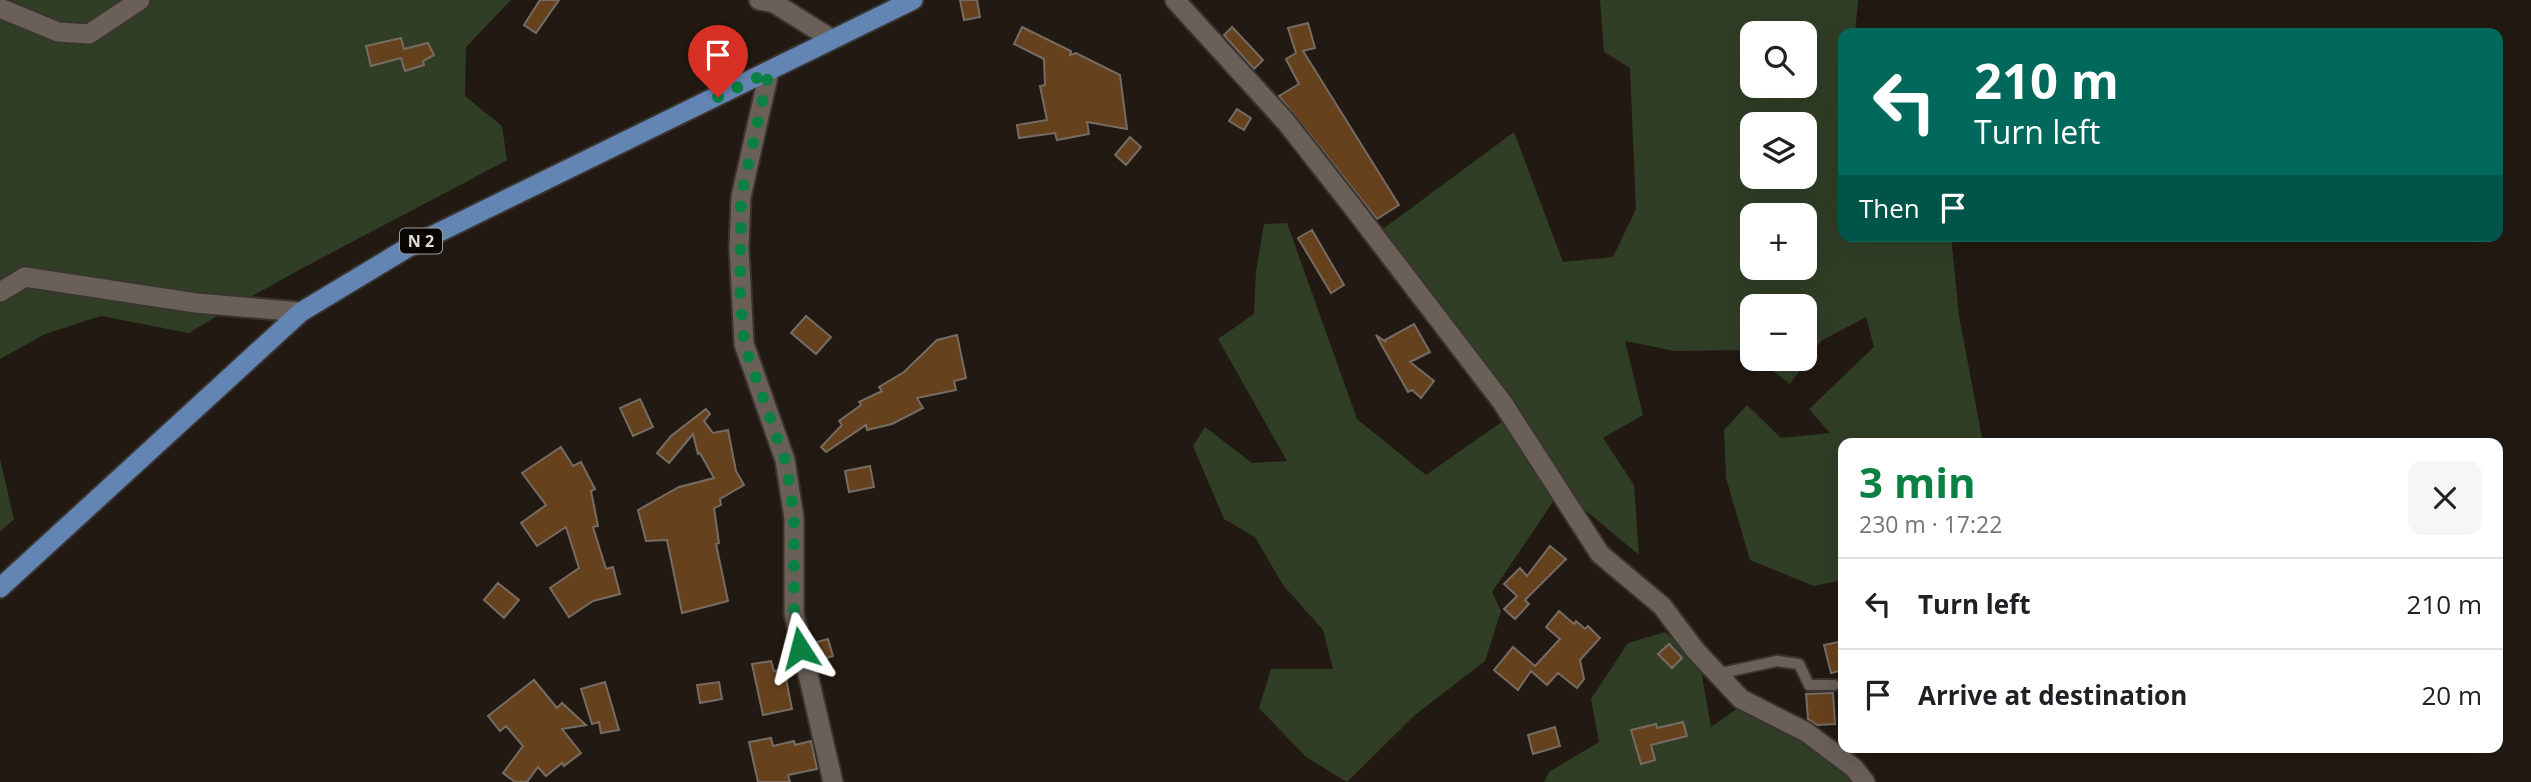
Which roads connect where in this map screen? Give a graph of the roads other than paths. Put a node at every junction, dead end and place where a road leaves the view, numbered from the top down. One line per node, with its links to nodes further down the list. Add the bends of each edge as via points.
1 (140, 0): 5 (street, via 89,34 58,33)
2 (759, 0): 6 (street, via 774,3)
3 (913, 0): 6 (main road, N 2)
4 (1175, 0): 11 (street, via 1286,122 1355,209 1502,402 1600,554 1662,606)
5 (0, 8)
6 (831, 38): 7 (main road, N 2)
7 (769, 72): 9 (main road, N 2, via 407,248); 13 (street, via 741,197 744,344 785,460 794,518 794,614)
8 (0, 292): 9 (street, via 25,277 196,303)
9 (301, 312): 10 (main road, N 2)
10 (0, 588)
11 (1717, 674): 12 (lane, via 1777,661 1799,664 1809,685); 14 (street, via 1741,699 1806,732 1854,768)
12 (1834, 685)
13 (833, 782)
14 (1865, 782)

